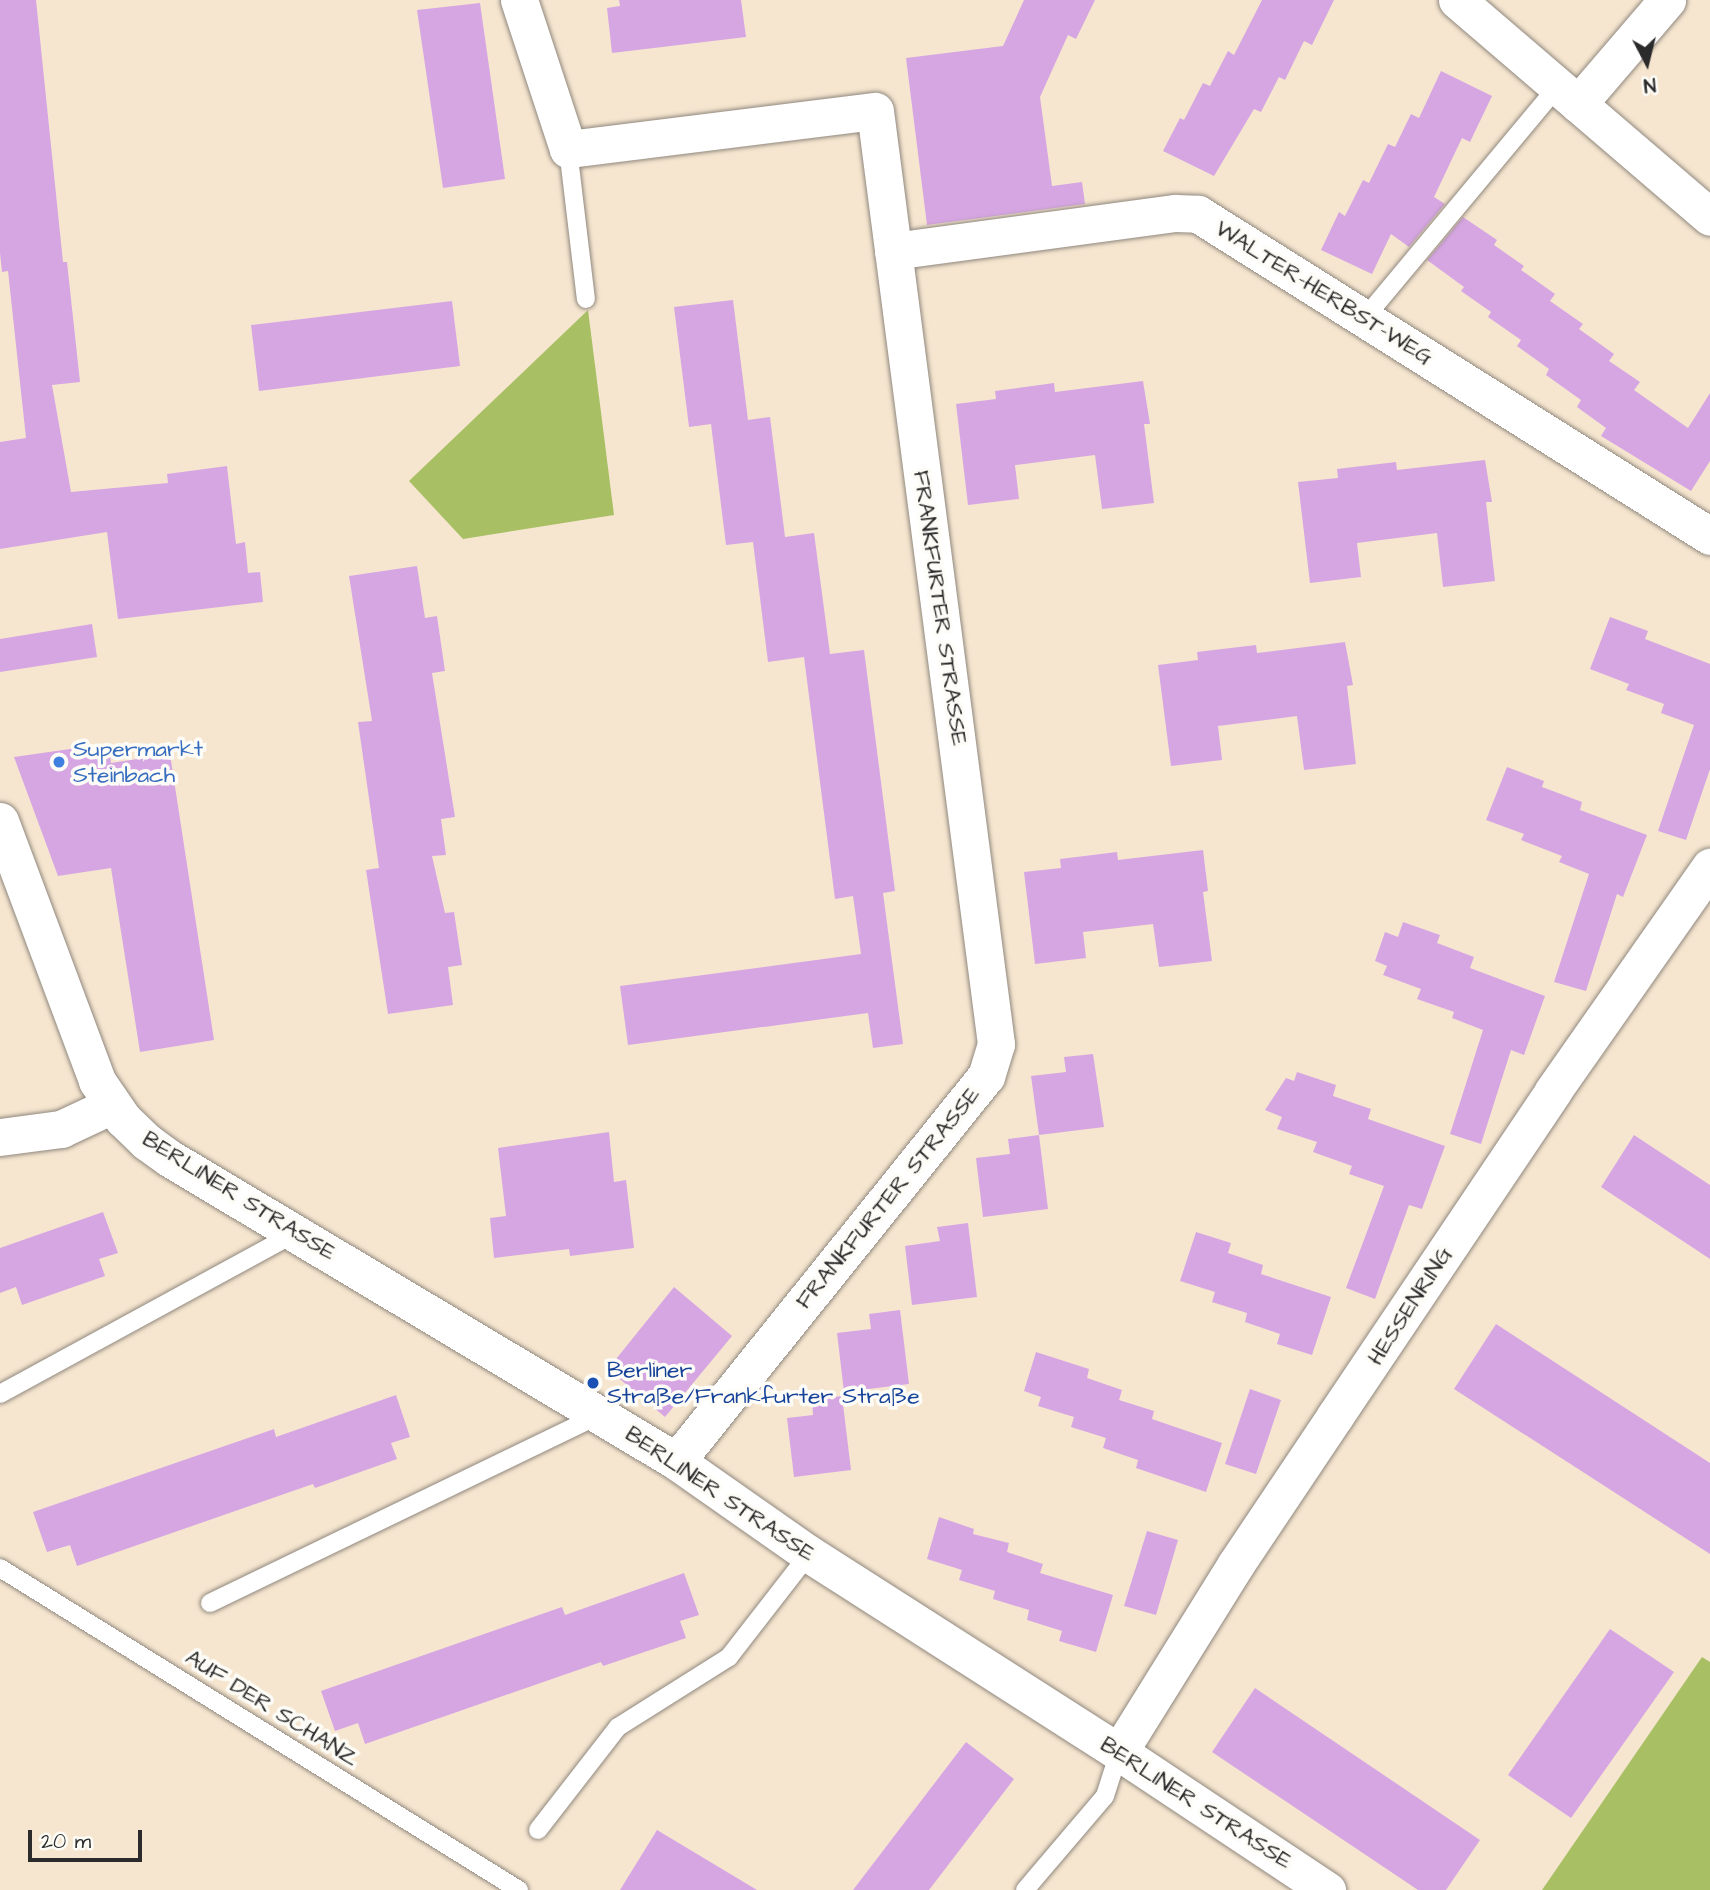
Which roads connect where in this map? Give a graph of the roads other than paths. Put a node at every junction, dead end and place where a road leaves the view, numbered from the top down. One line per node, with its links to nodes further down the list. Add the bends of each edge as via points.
1 (519, 0): 5 (street)
2 (1457, 0): 4 (street)
3 (1667, 0): 4 (street)
4 (1567, 95): 6 (street); 9 (lane)
5 (568, 149): 7 (street, FRANKFURTER STRASSE, via 875,111); 8 (lane)
6 (1710, 217)
7 (893, 251): 9 (street, WALTER-HERBST-WEG, via 1190,213 1206,218); 18 (street, FRANKFURTER STRASSE, via 996,1044 986,1076)
8 (586, 299)
9 (1363, 320): 10 (street, WALTER-HERBST-WEG)
10 (1710, 536)
11 (0, 821): 13 (street, BERLINER STRASSE, via 90,1065)
12 (1710, 867): 22 (street, HESSENRING, via 1553,1091 1236,1564)
13 (112, 1105): 14 (street, via 61,1129); 15 (street, BERLINER STRASSE, via 169,1158)
14 (0, 1137)
15 (295, 1233): 16 (lane); 17 (street, BERLINER STRASSE)
16 (0, 1394)
17 (599, 1415): 18 (street, BERLINER STRASSE); 21 (lane)
18 (676, 1461): 19 (street, BERLINER STRASSE)
19 (809, 1554): 22 (street, BERLINER STRASSE); 23 (lane, via 729,1657 618,1727)
20 (0, 1568): 24 (lane, AUF DER SCHANZ)
21 (210, 1603)
22 (1119, 1752): 25 (lane, via 1105,1796); 26 (street, BERLINER STRASSE)
23 (538, 1830)
24 (519, 1890)
25 (1025, 1890)
26 (1327, 1890)

